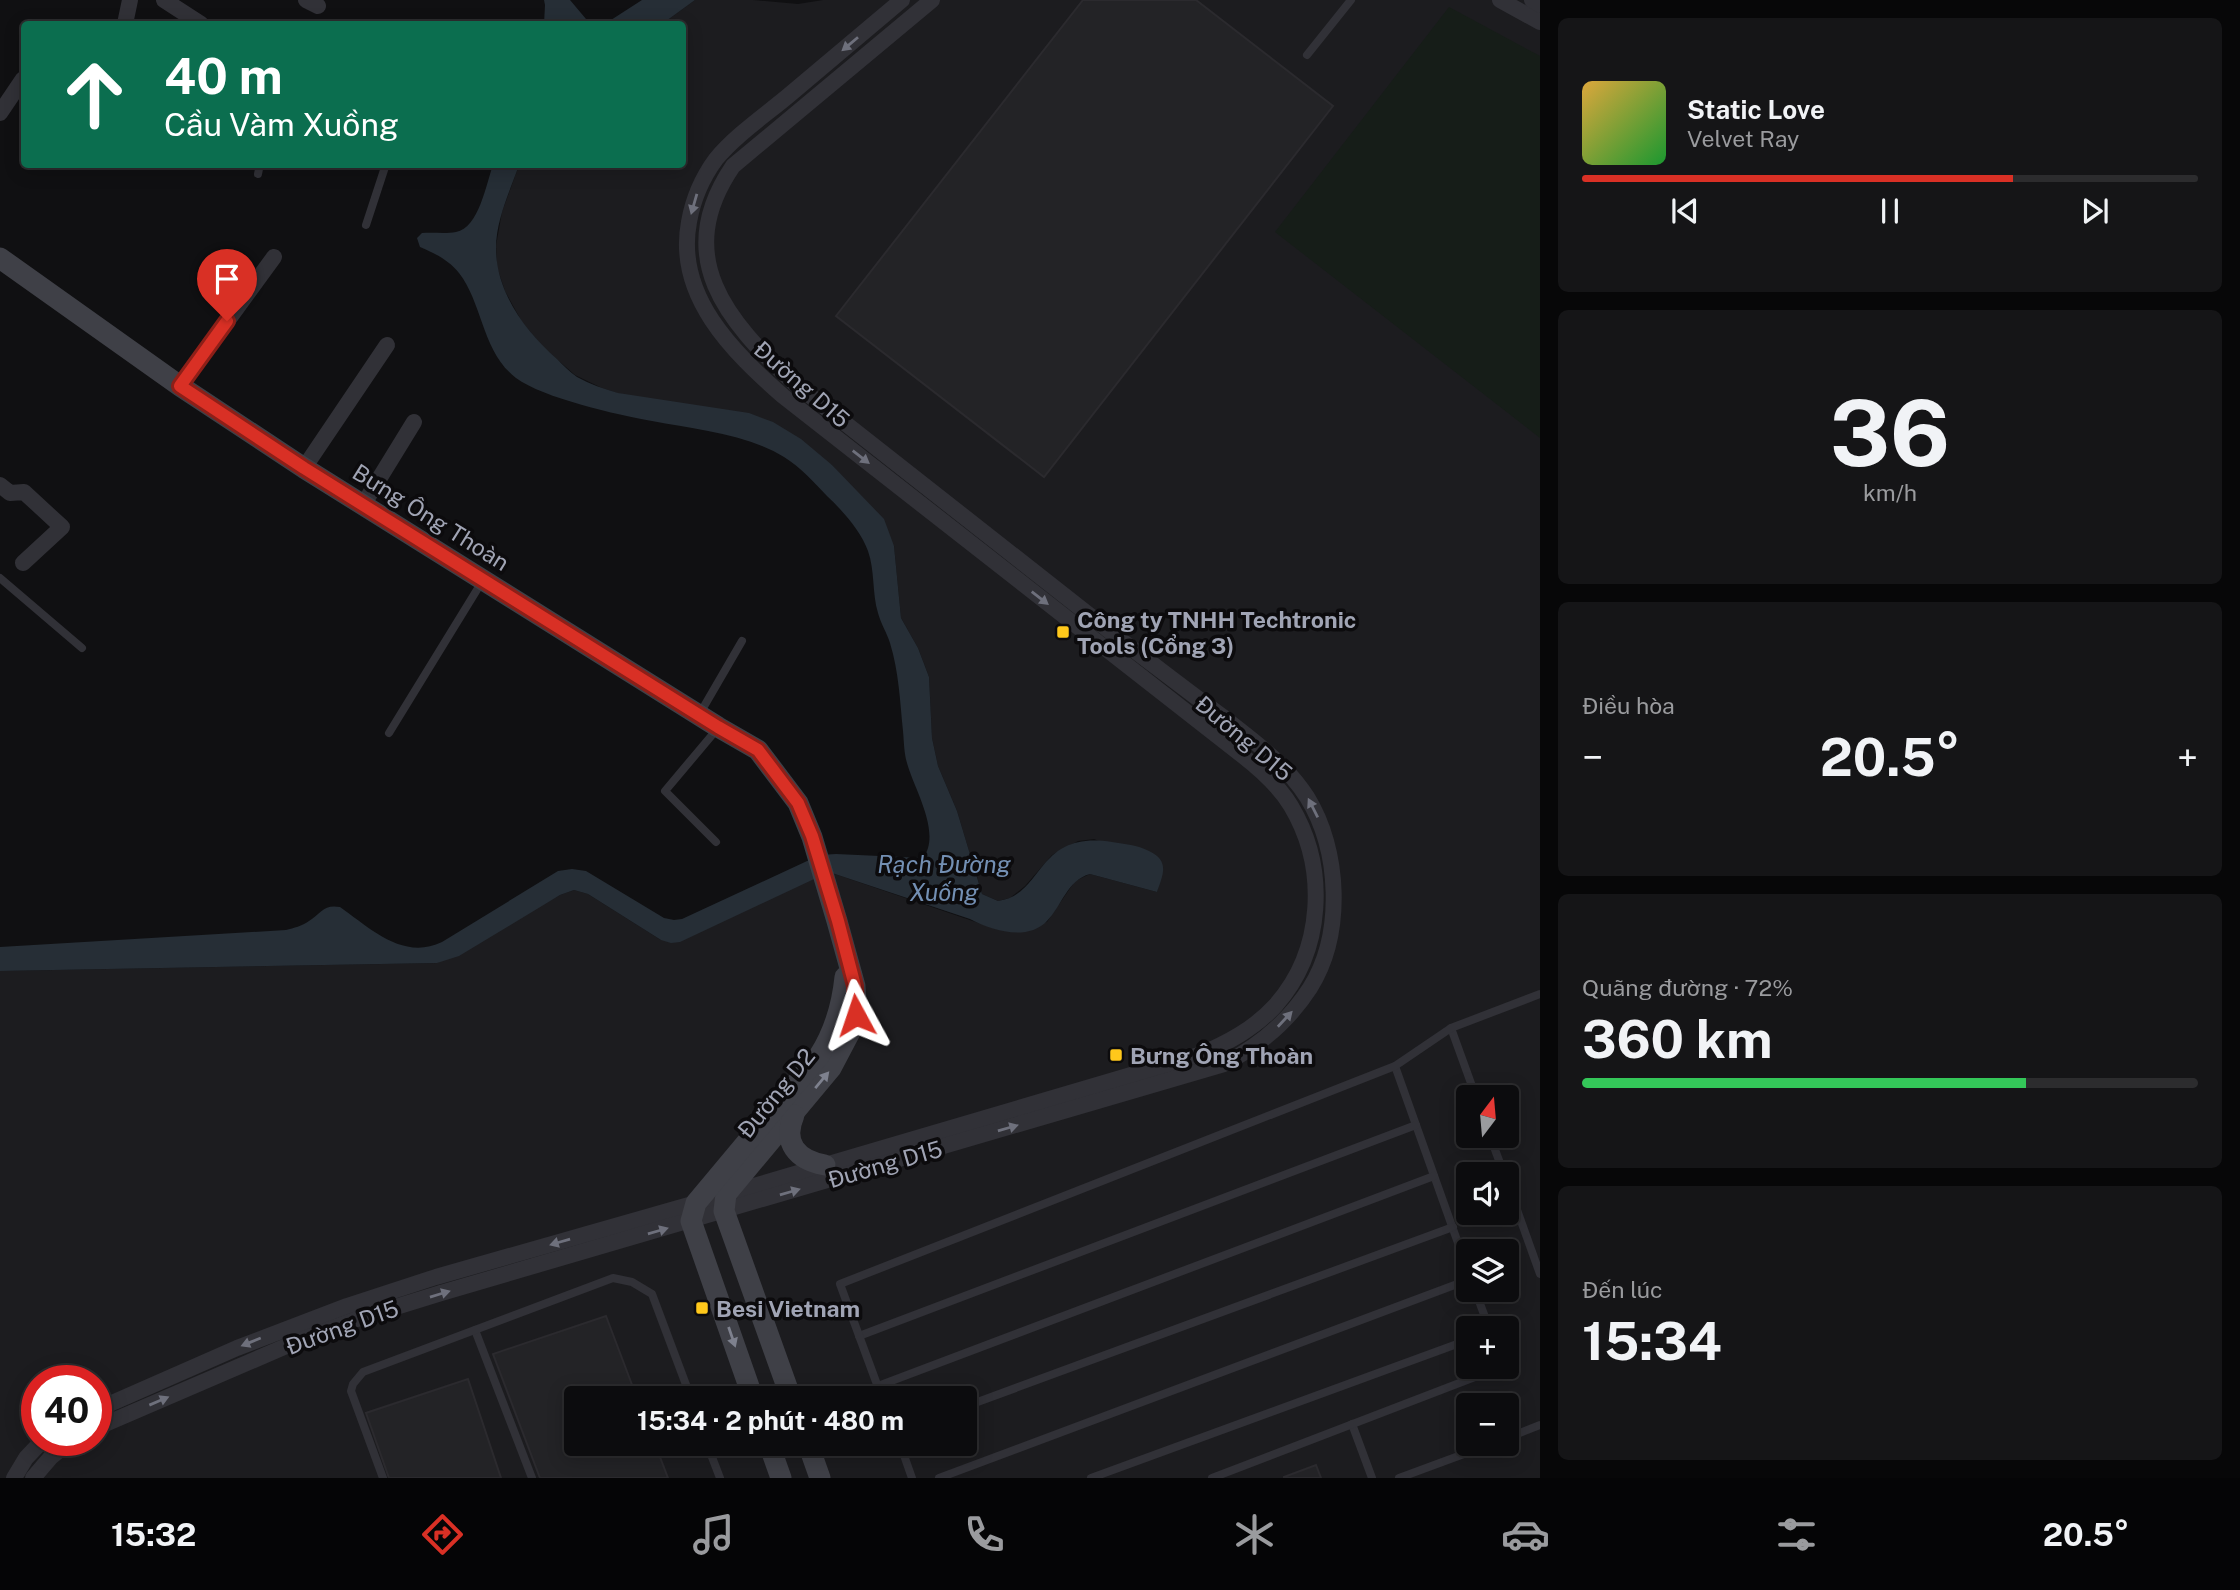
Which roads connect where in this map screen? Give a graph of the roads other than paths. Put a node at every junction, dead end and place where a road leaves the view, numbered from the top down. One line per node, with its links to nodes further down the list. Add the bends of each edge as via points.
1 (130, 0): 9 (street)
2 (164, 0): 10 (street)
3 (902, 0): 31 (street, Đường D15, one-way to 31, via 717,159 691,211 687,248 694,284 724,337 783,396)
4 (932, 0): 29 (street, Đường D15, via 733,166 714,200 709,220 706,240 712,281 732,317 794,383)
5 (1351, 0): 12 (lane)
6 (1500, 0): 11 (street)
7 (1532, 0): 8 (street)
8 (1540, 5)
9 (126, 21)
10 (196, 21)
11 (1540, 22)
12 (1307, 55)
13 (21, 82): 14 (street)
14 (0, 113)
15 (385, 168): 16 (lane)
16 (366, 225)
17 (274, 257): 20 (street)
18 (0, 258): 20 (street, Bưng Ông Thoàn)
19 (387, 345): 22 (street)
20 (180, 386): 22 (street, Bưng Ông Thoàn)
21 (414, 422): 24 (street)
22 (304, 468): 24 (street, Bưng Ông Thoàn)
23 (0, 485): 25 (street, via 10,493 24,492 62,527)
24 (363, 505): 27 (street, Bưng Ông Thoàn)
25 (23, 563)
26 (0, 578): 30 (lane)
27 (483, 580): 32 (street, Bưng Ông Thoàn); 34 (lane)
28 (742, 640): 32 (lane)
29 (1125, 643): 31 (street); 46 (street, Đường D15, one-way to 29, via 1224,1064 1256,1045 1300,1003 1319,970 1333,912 1333,873 1317,814 1294,780 1265,750)
30 (82, 648)
31 (1115, 657): 44 (street, Đường D15, via 1261,770 1291,805 1309,843 1317,904 1310,943 1295,977 1258,1022 1199,1055)
32 (699, 715): 33 (street, Bưng Ông Thoàn)
33 (718, 727): 35 (lane, via 665,792); 36 (street, Bưng Ông Thoàn, via 758,750 798,803)
34 (389, 733)
35 (716, 842)
36 (838, 921): 37 (street, Đường D2)
37 (847, 961): 42 (street, Đường D2, one-way to 37, via 831,1068 852,1030 855,986); 47 (street, Đường D2, via 843,998 819,1056)
38 (1540, 994): 39 (lane)
39 (1451, 1028): 40 (lane); 41 (lane)
40 (1395, 1066): 43 (lane); 54 (lane, via 839,1284)
41 (1472, 1085)
42 (797, 1109): 44 (street, via 790,1125 790,1142 801,1156); 46 (street, Đường D2)
43 (1416, 1125): 45 (lane); 54 (lane)
44 (825, 1165): 46 (street, Đường D15)
45 (1434, 1176): 49 (lane); 60 (lane)
46 (725, 1203): 47 (street, Đường D15); 59 (street)
47 (694, 1212): 58 (street, one-way to 58); 62 (street, Đường D15, one-way to 62, via 436,1277 347,1306); 63 (street, Đường D15, one-way to 47, via 298,1341)
48 (1519, 1215): 51 (lane)
49 (1453, 1227): 50 (lane); 61 (lane)
50 (1457, 1239)
51 (1540, 1274)
52 (1456, 1284): 82 (lane)
53 (475, 1330): 57 (lane, via 613,1278 632,1282 652,1294); 76 (lane, via 363,1372 352,1384); 77 (lane)
54 (859, 1336): 60 (lane)
55 (1456, 1344): 83 (lane)
56 (1470, 1379): 64 (lane)
57 (686, 1386)
58 (749, 1386)
59 (788, 1386)
60 (878, 1386)
61 (977, 1402)
62 (112, 1403)
63 (112, 1421)
64 (1352, 1424): 84 (lane); 85 (lane)
65 (1540, 1426): 66 (lane)
66 (1519, 1434)
67 (28, 1456): 74 (street)
68 (52, 1456): 75 (street)
69 (712, 1456): 78 (lane)
70 (773, 1456): 79 (street)
71 (812, 1456): 80 (street)
72 (904, 1456): 81 (lane)
73 (1459, 1456): 86 (lane)
74 (13, 1478)
75 (33, 1478)
76 (383, 1478)
77 (532, 1478)
78 (720, 1478)
79 (781, 1478)
80 (820, 1478)
81 (912, 1478)
82 (939, 1478)
83 (1091, 1478)
84 (1212, 1478)
85 (1372, 1478)
86 (1399, 1478)

